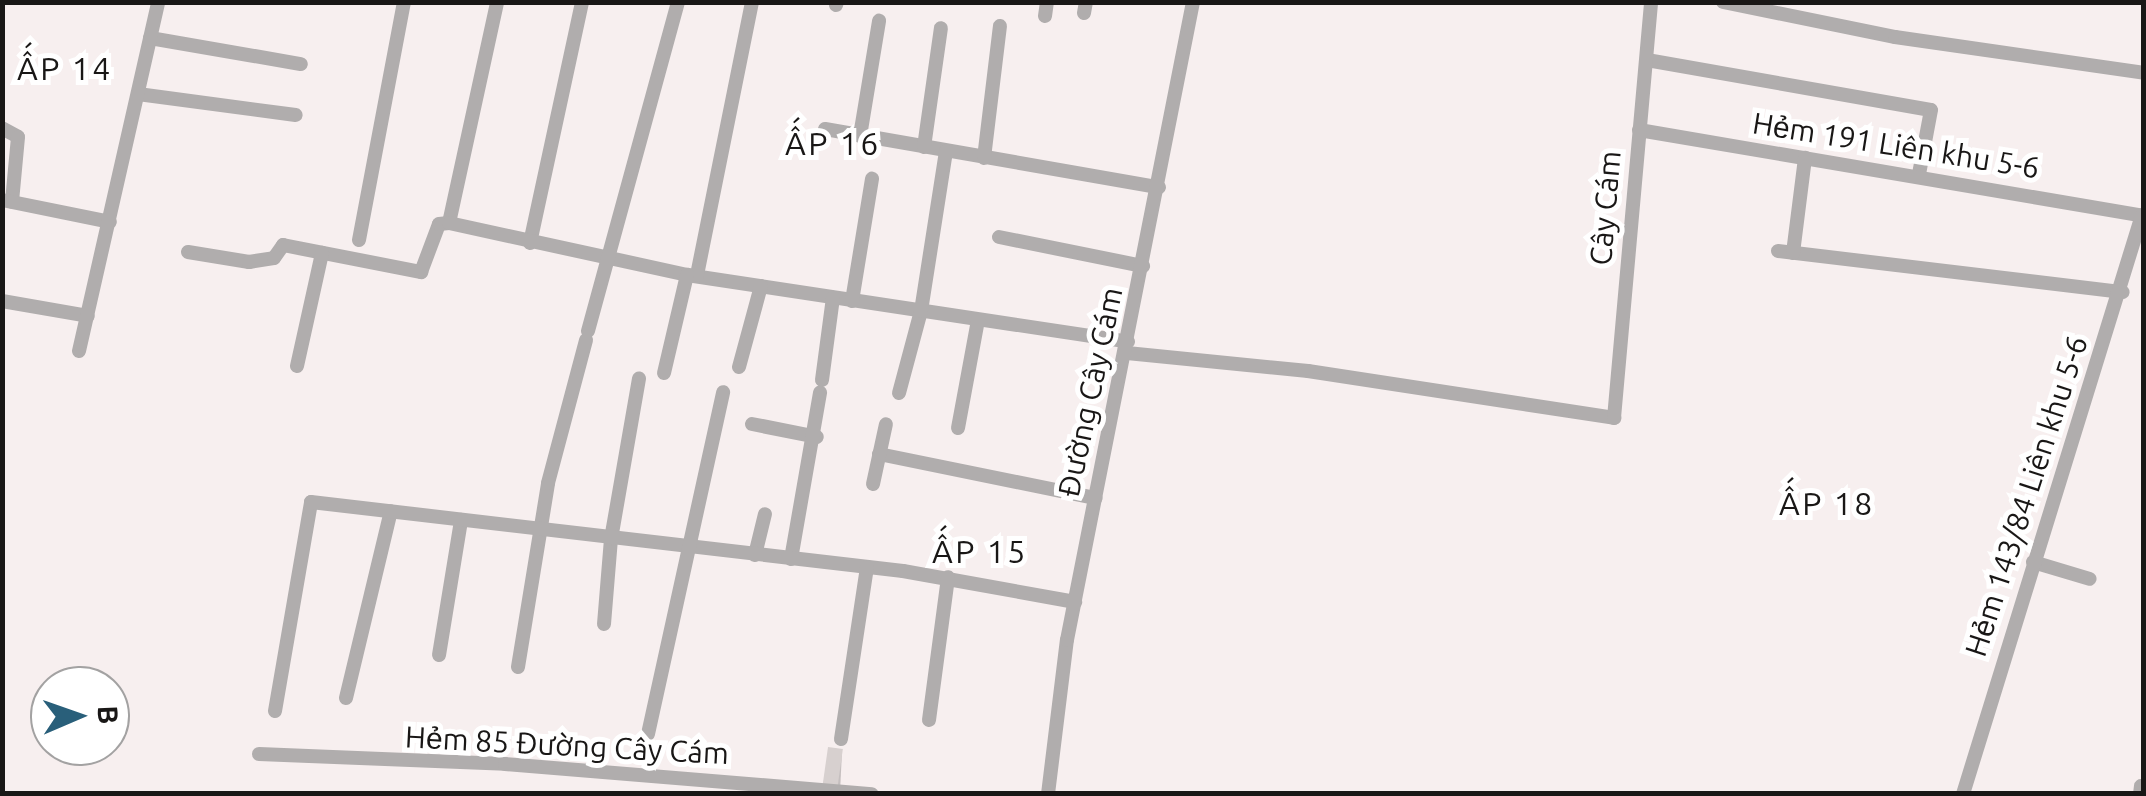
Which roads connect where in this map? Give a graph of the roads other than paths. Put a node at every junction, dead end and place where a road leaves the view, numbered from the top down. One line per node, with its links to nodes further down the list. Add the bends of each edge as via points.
1 (158, 2): 13 (street)
2 (404, 2): 35 (street)
3 (582, 2): 36 (street)
4 (678, 2): 39 (street)
5 (752, 2): 41 (street)
6 (1193, 2): 29 (street, Đường Cây Cám)
7 (1650, 2): 14 (street, Cây Cám)
8 (1723, 2): 16 (street, via 1896,38)
9 (492, 3): 33 (street)
10 (880, 21): 22 (street)
11 (1000, 26): 25 (street)
12 (941, 28): 23 (street)
13 (150, 38): 15 (street); 17 (street)
14 (1647, 60): 21 (street, Cây Cám); 27 (street, via 1932,110)
15 (301, 64)
16 (2144, 73)
17 (138, 94): 18 (street); 32 (street)
18 (296, 115)
19 (2, 128): 30 (street, via 18,137)
20 (825, 129): 22 (street)
21 (1640, 130): 26 (street, Hẻm 191 Liên khu 5-6); 50 (street, Cây Cám, via 1614,418)
22 (860, 136): 23 (street)
23 (924, 147): 24 (street)
24 (946, 151): 25 (street); 47 (street)
25 (984, 158): 29 (street)
26 (1805, 158): 27 (street, Hẻm 191 Liên khu 5-6); 43 (street, via 1785,252)
27 (1919, 174): 31 (street, Hẻm 191 Liên khu 5-6)
28 (872, 180): 46 (street)
29 (1158, 187): 40 (street, Đường Cây Cám)
30 (7, 201): 32 (street)
31 (2143, 216): 43 (street, Hẻm 143/84 Liên khu 5-6)
32 (110, 222): 48 (street)
33 (448, 223): 36 (street); 38 (street, via 439,224 421,272)
34 (999, 236): 40 (street)
35 (359, 240)
36 (530, 243): 39 (street)
37 (188, 252): 38 (street, via 249,262 274,258 282,245)
38 (322, 254): 52 (street)
39 (613, 259): 41 (street); 68 (street, via 587,336)
40 (1144, 266): 50 (street, Đường Cây Cám)
41 (692, 275): 42 (street); 54 (street)
42 (760, 286): 44 (street); 53 (street)
43 (2123, 292): 73 (street, Hẻm 143/84 Liên khu 5-6)
44 (834, 298): 46 (street); 61 (street)
45 (2, 301): 48 (street)
46 (852, 301): 47 (street)
47 (921, 311): 49 (street); 57 (street)
48 (88, 316): 51 (street)
49 (978, 320): 50 (street); 60 (street)
50 (1128, 347): 64 (street, Đường Cây Cám)
51 (79, 352)
52 (297, 366)
53 (739, 367)
54 (664, 372)
55 (640, 378): 69 (street)
56 (724, 392): 70 (street)
57 (899, 393)
58 (752, 424): 61 (street)
59 (886, 424): 62 (street)
60 (958, 428)
61 (816, 438): 72 (street)
62 (880, 454): 63 (street); 64 (street)
63 (873, 484)
64 (1096, 498): 77 (street, Đường Cây Cám)
65 (392, 511): 67 (street); 81 (street); 82 (street, via 311,502)
66 (765, 514): 71 (street)
67 (462, 520): 68 (street); 79 (street)
68 (542, 532): 69 (street); 80 (street)
69 (610, 539): 70 (street); 78 (street)
70 (692, 548): 71 (street); 84 (street, via 674,598)
71 (756, 555): 72 (street)
72 (791, 559): 74 (street)
73 (2032, 562): 76 (street); 89 (street, Hẻm 143/84 Liên khu 5-6)
74 (867, 567): 75 (street); 85 (street)
75 (948, 578): 77 (street); 83 (street)
76 (2090, 578)
77 (1075, 602): 88 (street, Đường Cây Cám)
78 (604, 624)
79 (439, 655)
80 (518, 667)
81 (346, 698)
82 (275, 711)
83 (929, 720)
84 (648, 734)
85 (841, 738)
86 (260, 754): 87 (street, Hẻm 85 Đường Cây Cám, via 504,764)
87 (872, 794)
88 (1048, 794)
89 (1963, 794)

